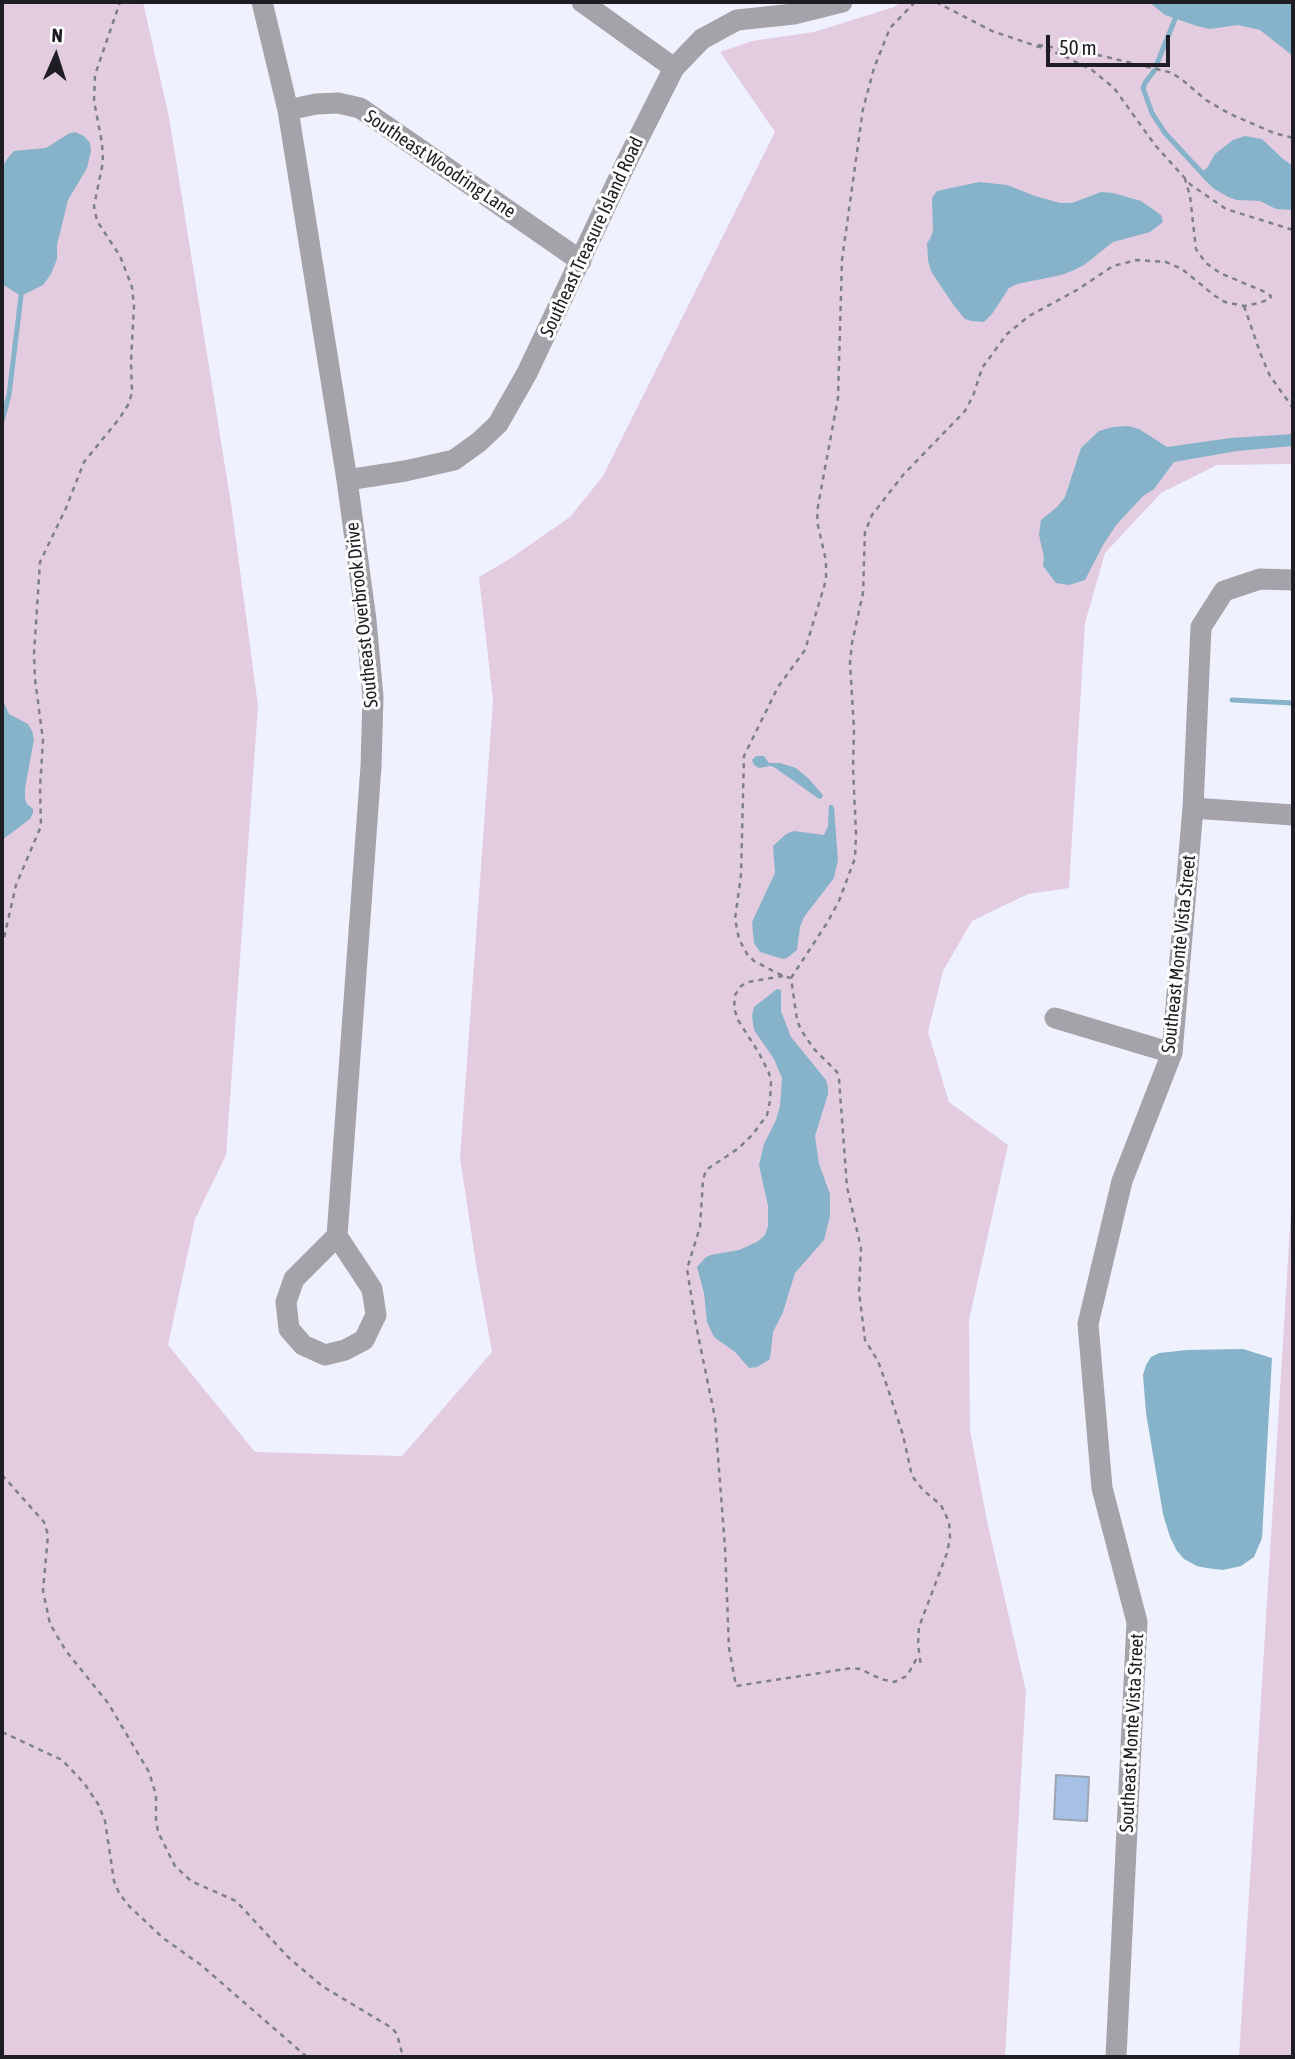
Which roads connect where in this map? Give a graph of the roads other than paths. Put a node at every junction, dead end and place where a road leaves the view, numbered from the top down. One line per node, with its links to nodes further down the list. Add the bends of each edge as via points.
1 (262, 2): 5 (street, Southeast Overbrook Drive)
2 (583, 2): 4 (street)
3 (842, 2): 4 (street, Southeast Treasure Island Road, via 794,14 737,20 702,39)
4 (674, 68): 6 (street, Southeast Treasure Island Road)
5 (288, 110): 6 (street, Southeast Woodring Lane, via 338,103 360,108); 7 (street, Southeast Overbrook Drive)
6 (581, 261): 7 (street, Southeast Treasure Island Road, via 527,373 489,433 454,460)
7 (348, 480): 13 (street, Southeast Overbrook Drive, via 373,697)
8 (1293, 580): 9 (street, Southeast Monte Vista Street, via 1260,579 1224,591 1201,627)
9 (1193, 808): 10 (street); 12 (street, Southeast Monte Vista Street)
10 (1293, 816)
11 (1055, 1018): 12 (street)
12 (1172, 1053): 14 (street, Southeast Monte Vista Street, via 1122,1181 1088,1324 1101,1488 1137,1622)
13 (337, 1236): 13 (street, via 294,1279 286,1302 289,1329 303,1345 325,1354 364,1340 376,1315 372,1289)
14 (1116, 2057)

